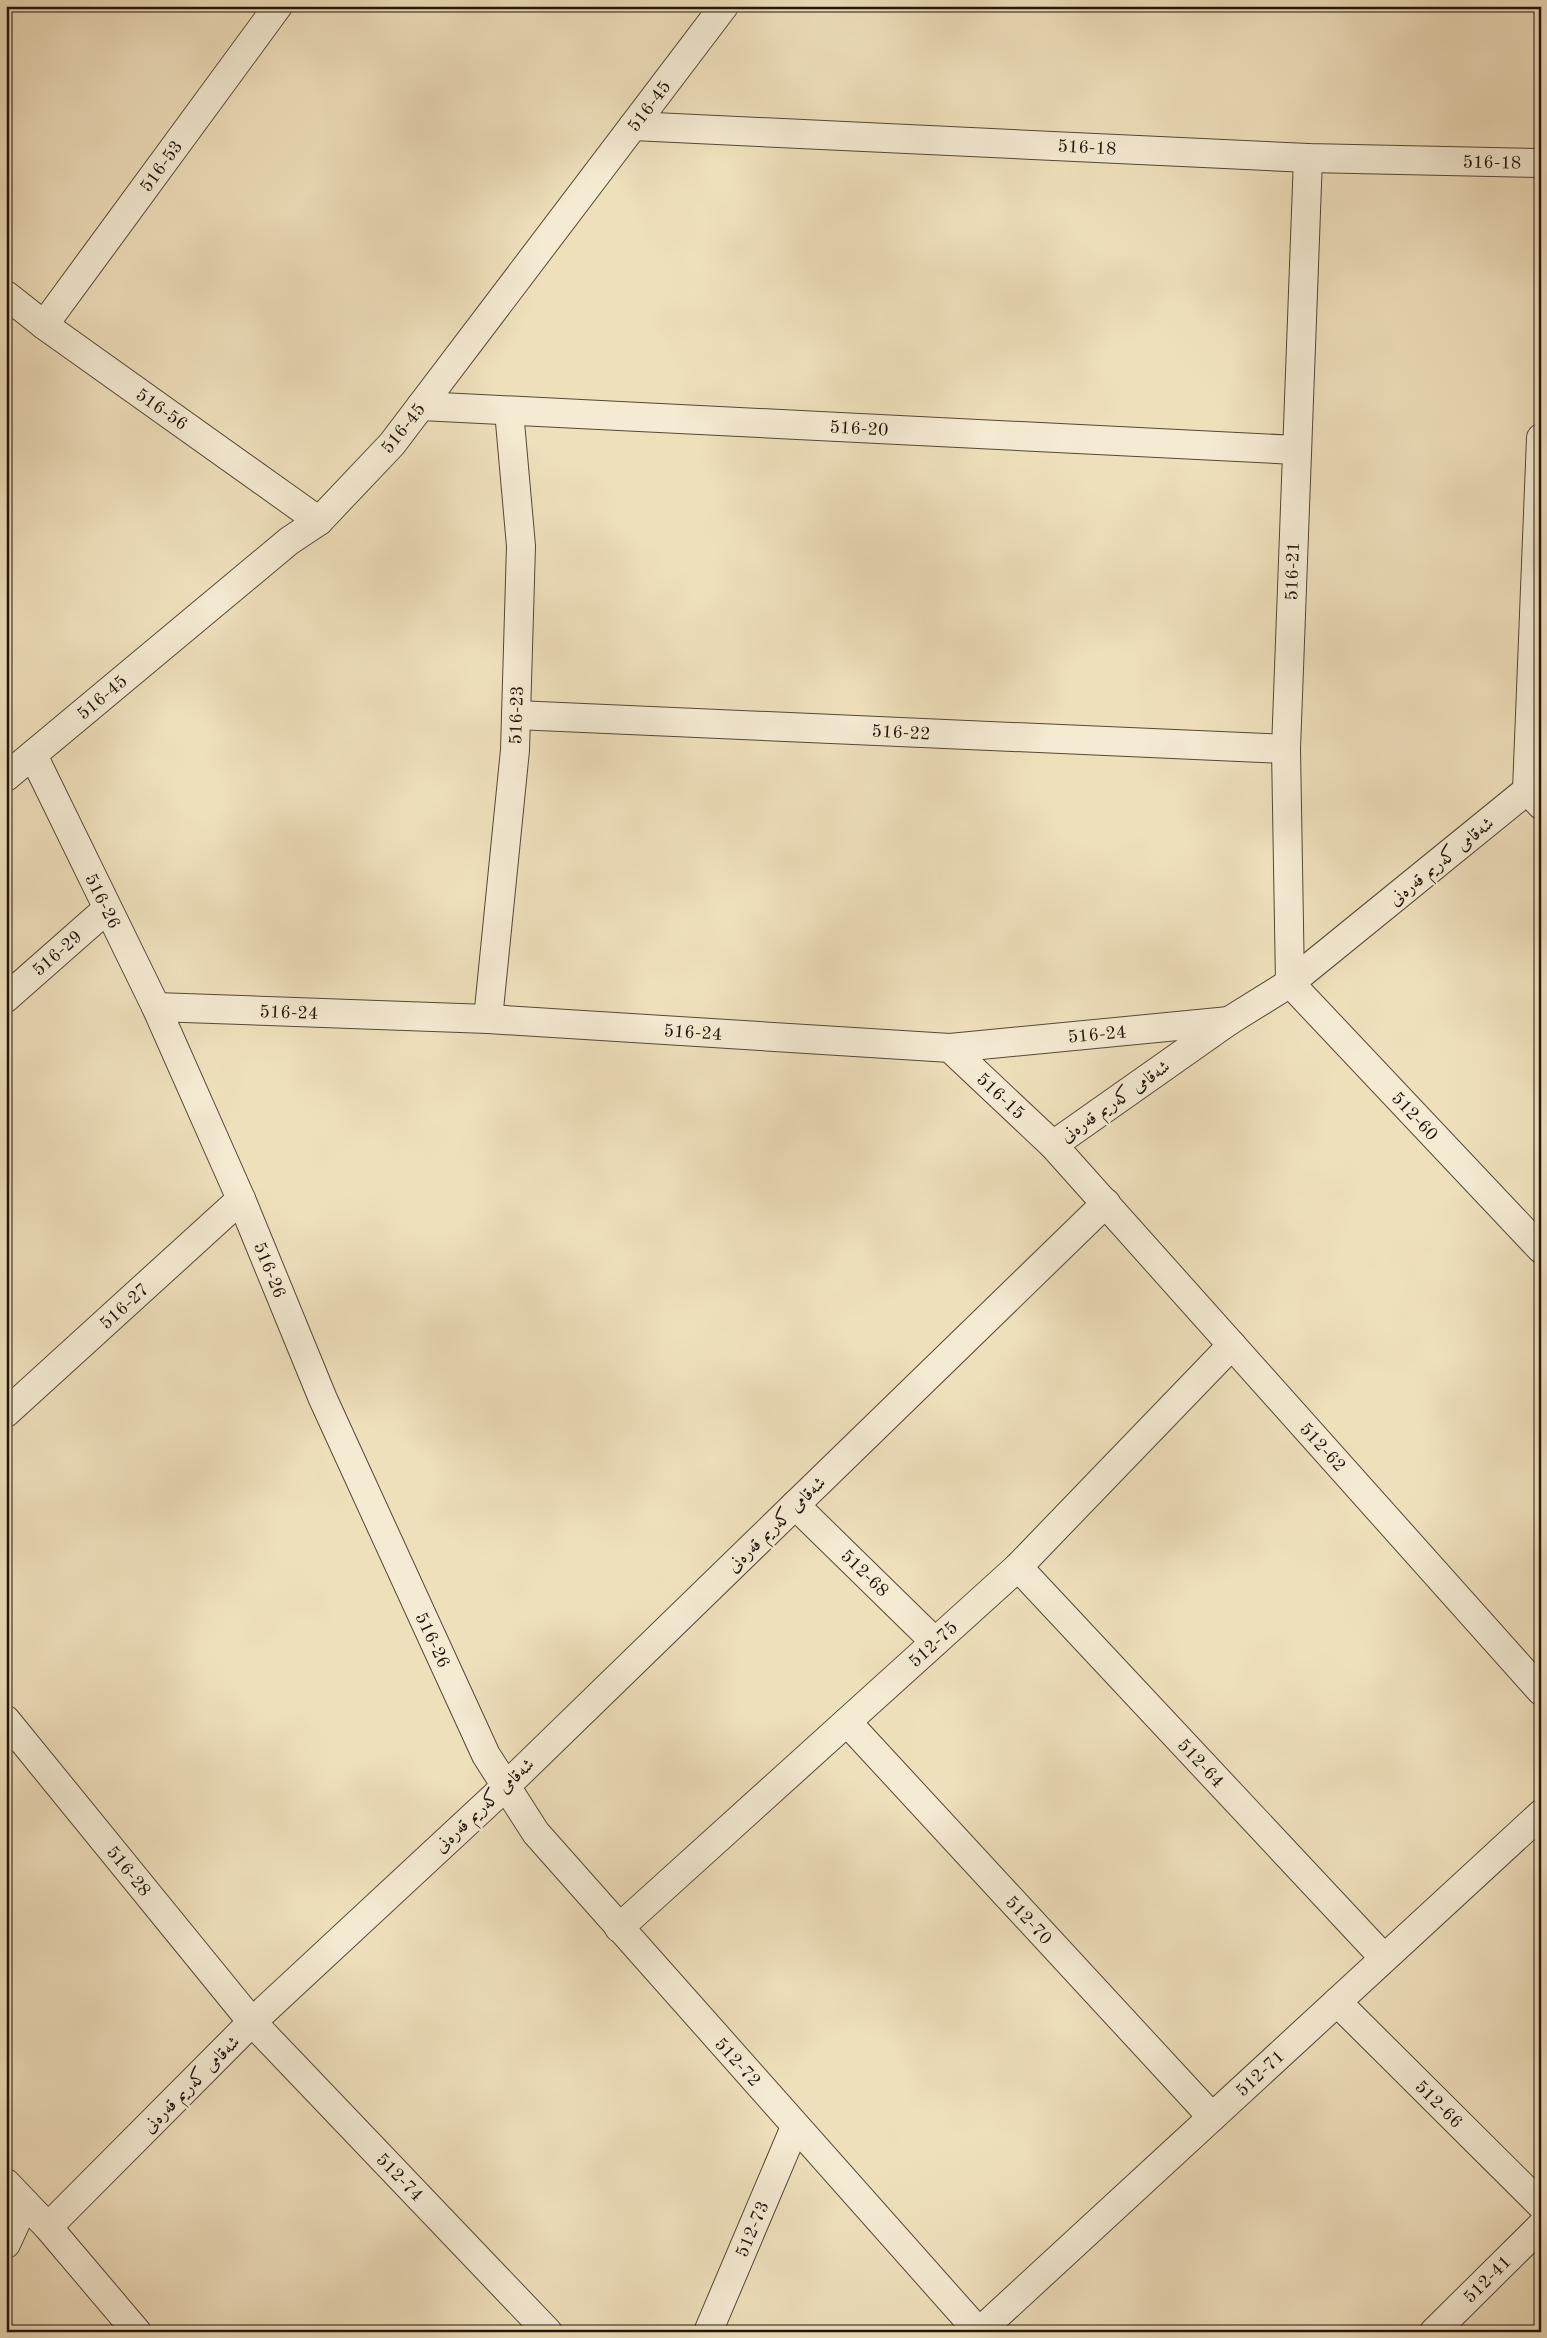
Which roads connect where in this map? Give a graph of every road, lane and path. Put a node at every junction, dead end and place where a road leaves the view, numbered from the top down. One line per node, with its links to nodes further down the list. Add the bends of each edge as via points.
1 (278, 6): 7 (street, 516-53)
2 (724, 6): 3 (street, 516-45)
3 (634, 126): 4 (street, 516-18); 8 (street, 516-45)
4 (1308, 158): 5 (street, 516-18); 11 (street, 516-21)
5 (1541, 163)
6 (6, 294): 7 (street, 516-56)
7 (44, 325): 12 (street, 516-56)
8 (421, 406): 9 (street, 516-20); 12 (street, 516-45, via 392,444)
9 (509, 411): 11 (street, 516-20); 13 (street, 516-23, via 521,546)
10 (1541, 438): 17 (street)
11 (1297, 450): 14 (street, 516-21)
12 (319, 521): 15 (street, 516-45, via 289,541)
13 (516, 716): 14 (street, 516-22); 22 (street, 516-23)
14 (1286, 749): 19 (street, 516-21)
15 (33, 754): 16 (street, 516-45); 18 (street, 516-26)
16 (6, 777)
17 (1536, 792): 19 (street, شەقامی کەریم قەرەنی)
18 (107, 909): 20 (street, 516-29); 21 (street, 516-26)
19 (1290, 983): 23 (street, شەقامی کەریم قەرەنی); 28 (street, 512-60)
20 (6, 998)
21 (156, 1007): 22 (street, 516-24); 26 (street, 516-26)
22 (488, 1019): 24 (street, 516-24)
23 (1229, 1021): 24 (street, 516-24); 25 (street, شەقامی کەریم قەرەنی)
24 (950, 1048): 25 (street, 516-15)
25 (1053, 1144): 27 (street, شەقامی کەریم قەرەنی)
26 (241, 1199): 30 (street, 516-27); 37 (street, 516-26, via 323,1399 486,1755)
27 (1106, 1203): 29 (street, 512-62); 31 (street, شەقامی کەریم قەرەنی)
28 (1541, 1249)
29 (1232, 1345): 32 (street, 512-75); 34 (street, 512-62)
30 (6, 1413)
31 (795, 1505): 33 (street, 512-68); 37 (street, شەقامی کەریم قەرەنی)
32 (1018, 1567): 33 (street, 512-75); 40 (street, 512-64)
33 (935, 1642): 36 (street, 512-75)
34 (1541, 1691)
35 (6, 1720): 42 (street, 516-28)
36 (846, 1722): 39 (street, 512-75); 43 (street, 512-70)
37 (506, 1786): 39 (street, 512-72, via 536,1832); 42 (street, شەقامی کەریم قەرەنی)
38 (1541, 1814): 40 (street, 512-71)
39 (620, 1928): 44 (street, 512-72)
40 (1384, 1958): 41 (street, 512-71)
41 (1337, 2002): 43 (street, 512-71); 47 (street, 512-66)
42 (252, 2022): 49 (street, شەقامی کەریم قەرەنی); 52 (street, 512-74)
43 (1212, 2117): 54 (street, 512-71)
44 (795, 2126): 53 (street, 512-73); 54 (street, 512-72)
45 (6, 2182): 46 (street)
46 (25, 2203): 49 (street); 50 (street)
47 (1541, 2206)
48 (1541, 2226): 55 (street, 512-41)
49 (48, 2227): 51 (street)
50 (6, 2244)
51 (137, 2332)
52 (548, 2332)
53 (708, 2332)
54 (979, 2332)
55 (1434, 2332)

